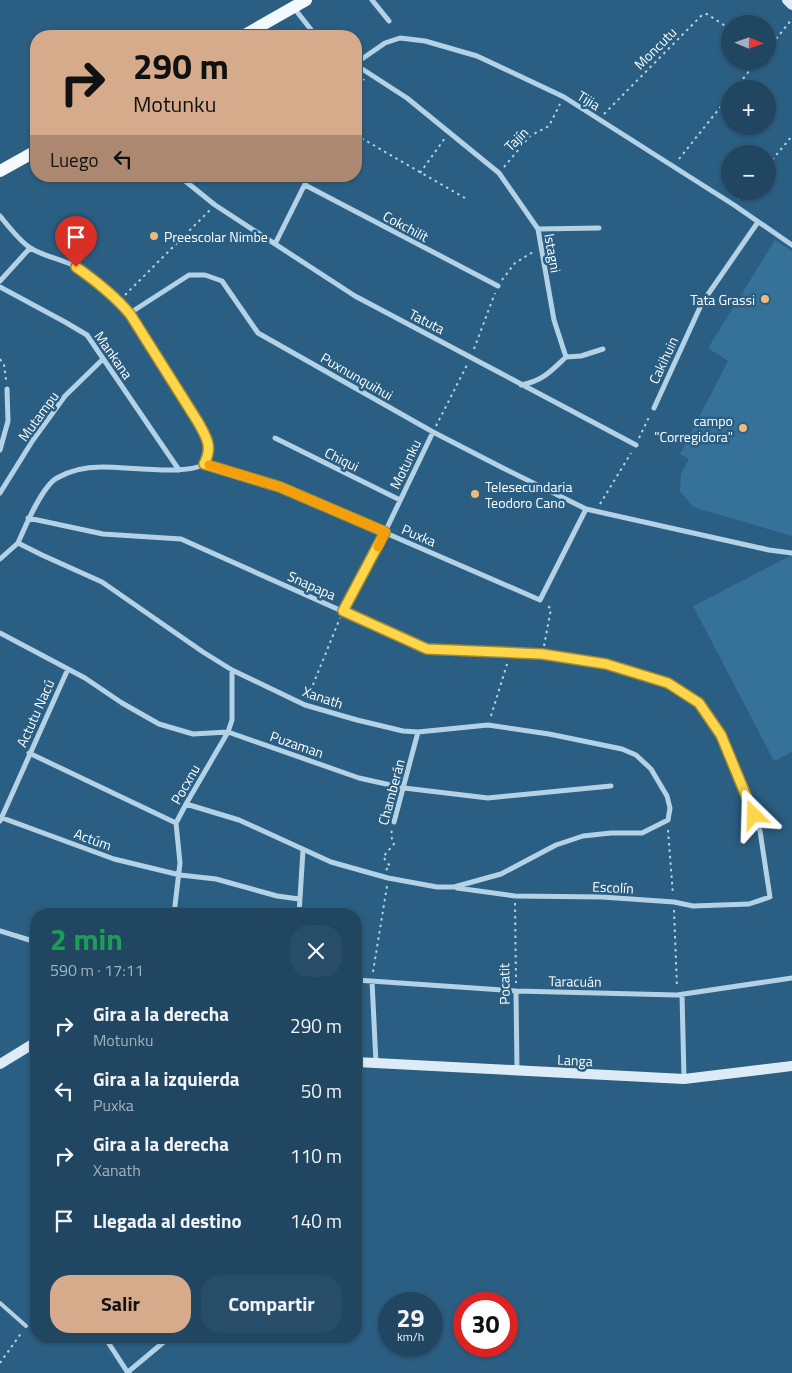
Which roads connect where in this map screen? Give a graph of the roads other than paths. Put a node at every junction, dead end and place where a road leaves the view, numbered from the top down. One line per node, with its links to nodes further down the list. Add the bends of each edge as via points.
1 (306, 0): 5 (main road)
2 (372, 0): 6 (street)
3 (787, 0): 4 (street)
4 (792, 5)
5 (293, 8): 7 (main road); 8 (street)
6 (389, 21)
7 (254, 30)
8 (311, 30)
9 (362, 60): 17 (street, Tijia, via 385,43 400,38 425,41 477,56 564,97)
10 (362, 68): 19 (street, Istagni, via 407,98 499,173)
11 (30, 154): 12 (main road)
12 (0, 170)
13 (186, 182): 20 (street, Tatuta, via 215,205)
14 (306, 182): 15 (street)
15 (305, 185): 20 (street); 24 (street, Cokchilit)
16 (0, 216): 22 (street)
17 (758, 222): 21 (street, Tijia); 32 (street, Cakihuin, via 702,303)
18 (599, 228): 19 (street)
19 (538, 229): 28 (street, Istagni, via 554,320)
20 (276, 244): 30 (street, Tatuta, via 355,296)
21 (792, 245)
22 (30, 248): 23 (street); 26 (street, via 76,267 100,283)
23 (0, 281)
24 (498, 286)
25 (0, 287): 29 (street, Mankana, via 87,335)
26 (130, 314): 33 (street, Puxnunquihui, via 189,275 205,275 222,281 258,333); 37 (street, via 208,440 209,454)
27 (603, 349): 28 (street)
28 (566, 357): 30 (street, via 544,378)
29 (103, 359): 38 (street, Mankana); 39 (street, Mutampu, via 65,396)
30 (522, 385): 35 (street, Tatuta)
31 (7, 388): 36 (street, Mutampu, via 8,421)
32 (654, 408)
33 (433, 432): 40 (street, Motunku); 41 (street, Puxnunquihui)
34 (275, 438): 40 (street, Chiqui)
35 (636, 446)
36 (0, 450)
37 (204, 464): 38 (street); 43 (street, Puxka, via 280,487)
38 (179, 470): 42 (street, via 99,467 70,472 54,479)
39 (0, 493)
40 (400, 500): 43 (street, Motunku)
41 (586, 509): 43 (street, Puxka, via 540,600); 45 (street, Puxnunquihui)
42 (28, 518): 44 (street); 47 (street, Snapapa, via 103,534 181,539)
43 (385, 532): 47 (street, Motunku)
44 (18, 543): 46 (street); 50 (street, Xanath, via 102,582)
45 (792, 554)
46 (0, 558)
47 (343, 611): 63 (street, Snapapa, via 427,649 542,654 606,664 668,683 699,703 721,735 760,832)
48 (0, 633): 49 (street, Puzaman)
49 (68, 669): 51 (street, Puzaman, via 158,724 193,734); 53 (street, Actutu Nacú)
50 (232, 670): 51 (street, Pocxnu, via 232,720); 52 (street, Xanath, via 305,705 403,731)
51 (228, 732): 55 (street, Puzaman, via 359,778); 56 (street, Pocxnu)
52 (418, 732): 55 (street, Chamberán); 62 (street, Xanath, via 488,725 622,749 636,755 651,769 667,796 670,808 668,820 642,833 583,836 556,845 501,874)
53 (29, 753): 57 (street, Actutu Nacú); 59 (street)
54 (611, 786): 55 (street, Puzaman, via 488,798)
55 (404, 788): 58 (street, Chamberán)
56 (186, 804): 59 (street, Pocxnu); 60 (street, Xanath, via 239,820)
57 (0, 819): 61 (street, Actúm, via 114,859)
58 (394, 822)
59 (176, 823): 61 (street, Pocxnu)
60 (303, 850): 62 (street, Xanath, via 379,876); 64 (street)
61 (180, 875): 64 (street, via 216,879); 65 (street, Pocxnu)
62 (454, 888): 63 (street, Escolín, via 515,896 602,897 694,906 749,904)
63 (770, 897)
64 (299, 899): 66 (street)
65 (175, 908)
66 (299, 908)
67 (0, 931): 68 (street)
68 (30, 940)
69 (792, 978): 73 (street, Taracuán)
70 (362, 980): 71 (street, Taracuán)
71 (372, 981): 72 (street, Taracuán); 76 (street)
72 (516, 991): 73 (street, Taracuán); 79 (street, Pocatit)
73 (682, 994): 80 (street)
74 (30, 1046): 77 (street)
75 (362, 1062): 76 (street, Langa)
76 (376, 1063): 79 (street, Langa)
77 (0, 1064)
78 (792, 1066): 80 (street, Langa)
79 (516, 1071): 80 (street, Langa)
80 (684, 1079)
81 (0, 1303): 82 (lane)
82 (26, 1326)
83 (109, 1343): 85 (street)
84 (163, 1343): 85 (street)
85 (128, 1373)

